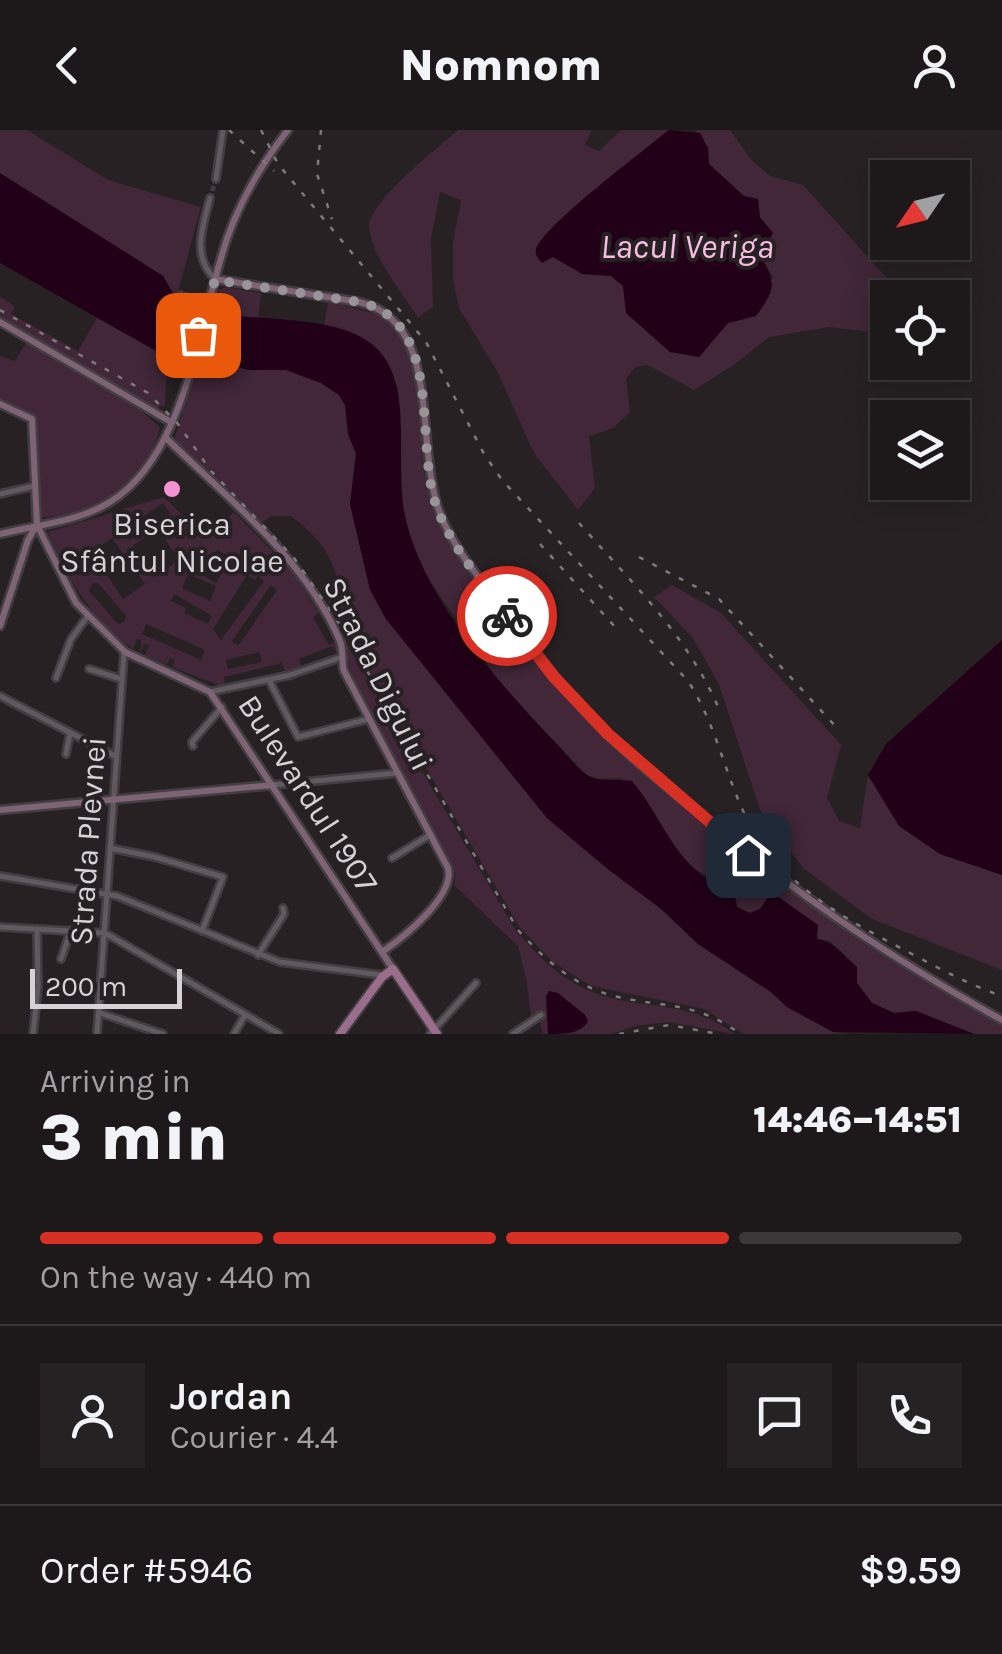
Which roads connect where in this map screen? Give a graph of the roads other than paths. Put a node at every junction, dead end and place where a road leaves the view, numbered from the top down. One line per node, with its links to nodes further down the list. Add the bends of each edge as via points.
1 (224, 130): 3 (street)
2 (288, 130): 5 (main road, via 240,207)
3 (216, 178)
4 (210, 198): 5 (street, via 200,248)
5 (215, 280): 10 (main road); 56 (main road, via 359,302 393,317 419,369 436,507 459,550 554,677 625,752 793,890 886,954)
6 (184, 296): 8 (street, via 173,330)
7 (0, 322): 10 (main road)
8 (174, 363)
9 (0, 404): 12 (main road, via 32,419)
10 (171, 422): 11 (main road)
11 (165, 436): 14 (main road, via 149,466 119,496); 19 (main road, Strada Digului, via 284,554 314,595)
12 (34, 486): 13 (street); 14 (main road)
13 (0, 494)
14 (37, 525): 15 (main road); 16 (main road, Bulevardul 1907); 17 (main road)
15 (0, 534)
16 (87, 616): 18 (main road, Bulevardul 1907); 21 (street)
17 (0, 626)
18 (125, 652): 22 (street, Strada Plevnei); 24 (main road, Bulevardul 1907)
19 (342, 657): 23 (street); 27 (main road, Strada Digului)
20 (89, 668): 22 (street)
21 (56, 678)
22 (122, 679): 31 (street, Strada Plevnei)
23 (269, 680): 24 (street); 27 (street, via 298,737)
24 (210, 692): 26 (main road, Bulevardul 1907)
25 (0, 696): 28 (street)
26 (222, 707): 29 (street); 33 (main road, Bulevardul 1907)
27 (370, 719): 32 (main road, Strada Digului)
28 (70, 732): 30 (street); 31 (street)
29 (193, 746)
30 (66, 754)
31 (115, 756): 34 (street, Strada Plevnei)
32 (398, 774): 33 (street); 36 (main road, Strada Digului)
33 (273, 785): 34 (main road); 47 (main road, Bulevardul 1907)
34 (113, 800): 35 (main road); 37 (street, Strada Plevnei)
35 (0, 810)
36 (430, 834): 38 (street); 47 (main road, Strada Digului, via 450,880 418,925)
37 (110, 848): 40 (street, Strada Plevnei); 45 (street, via 223,876)
38 (392, 858)
39 (0, 876): 40 (street)
40 (106, 893): 45 (street); 46 (street, Strada Plevnei)
41 (283, 908): 48 (street)
42 (0, 927): 43 (street)
43 (37, 929): 44 (street); 58 (street)
44 (71, 930): 46 (street); 49 (street)
45 (202, 931): 48 (street)
46 (104, 933): 53 (street, Strada Plevnei); 54 (street)
47 (382, 952): 50 (main road, Bulevardul 1907)
48 (258, 955): 51 (street)
49 (61, 959)
50 (393, 968): 51 (main road); 57 (main road, Bulevardul 1907)
51 (384, 976): 63 (main road)
52 (476, 983): 57 (street)
53 (99, 1013): 59 (street, Strada Plevnei); 60 (street)
54 (246, 1014): 61 (street); 62 (street)
55 (541, 1015): 64 (street)
56 (1002, 1020)
57 (434, 1033)
58 (33, 1034)
59 (98, 1034)
60 (163, 1034)
61 (234, 1034)
62 (279, 1034)
63 (340, 1034)
64 (513, 1034)

